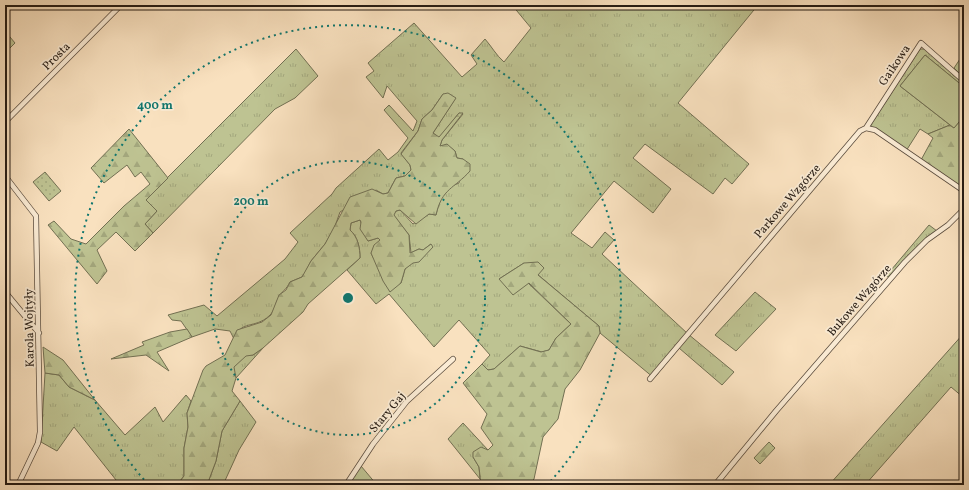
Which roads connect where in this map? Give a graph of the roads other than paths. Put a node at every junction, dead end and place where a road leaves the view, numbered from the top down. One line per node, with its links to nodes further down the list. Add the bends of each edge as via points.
1 (122, 5): 3 (street, Prosta)
2 (964, 81): 4 (street, Gaikowa, via 921,43)
3 (5, 122)
4 (866, 128): 6 (street, via 875,130); 11 (street, Parkowe Wzgórze, via 860,130)
5 (5, 176): 9 (street, Karola Wojtyły, via 36,216)
6 (964, 191)
7 (964, 209): 14 (street, Bukowe Wzgórze, via 905,262)
8 (5, 292): 9 (street)
9 (39, 333): 12 (street, Karola Wojtyły, via 40,432 38,443)
10 (453, 360): 13 (street, Stary Gaj, via 403,406 373,444)
11 (650, 379)
12 (18, 485)
13 (346, 485)
14 (715, 485)

